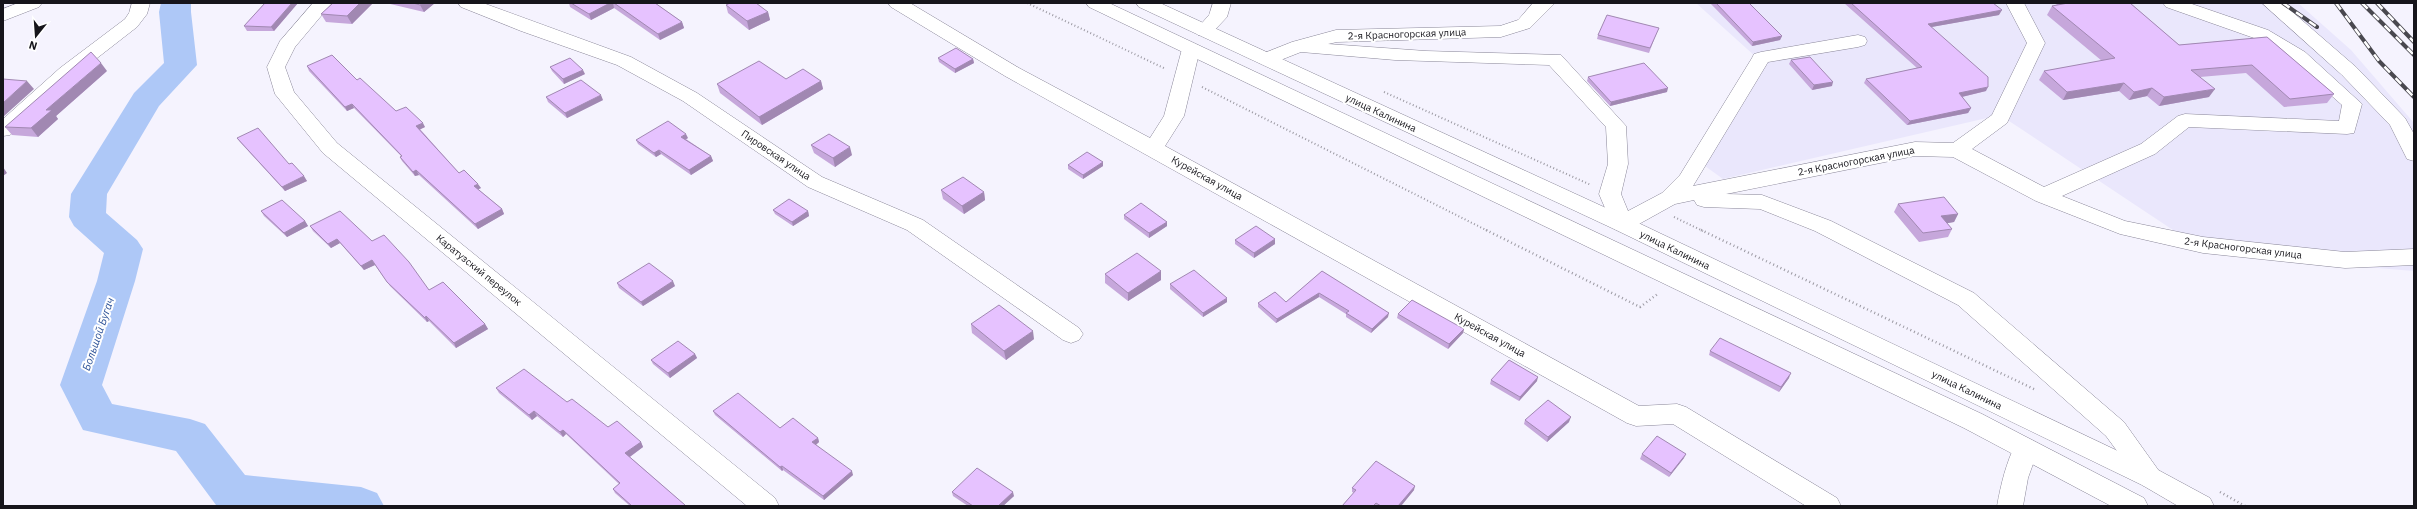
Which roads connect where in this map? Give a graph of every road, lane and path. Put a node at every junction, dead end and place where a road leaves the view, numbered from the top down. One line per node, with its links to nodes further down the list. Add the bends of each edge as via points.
1 (33, 3): 14 (street)
2 (141, 3): 21 (street, via 138,14 131,23 67,72)
3 (323, 3): 33 (street, Каратузский переулок, via 287,45 276,68 285,94 330,148)
4 (467, 3): 30 (street, Пировская улица, via 624,62 690,97 815,182 915,225)
5 (897, 3): 22 (street, Курейская улица, via 1012,72)
6 (1027, 3): 20 (path)
7 (1095, 3): 18 (street)
8 (1144, 3): 15 (street, улица Калинина)
9 (1222, 3): 15 (street, via 1218,18)
10 (2015, 3): 23 (street, via 2036,43 2000,119)
11 (2172, 3): 25 (street, via 2261,34 2298,56 2352,104 2347,128 2186,120 2148,149)
12 (2271, 3): 24 (street, via 2348,70 2398,122)
13 (1542, 4): 17 (street, 2-я Красногорская улица, via 1524,24 1501,31 1336,36)
14 (3, 16)
15 (1204, 30): 19 (street, улица Калинина)
16 (1858, 41): 26 (street, via 1761,58 1687,180)
17 (1300, 46): 19 (street, 2-я Красногорская улица); 27 (street, via 1339,51 1458,58 1554,59 1616,126 1618,164 1610,194)
18 (1191, 49): 20 (street); 31 (street, via 1966,418)
19 (1266, 59): 27 (street, улица Калинина)
20 (1185, 79): 22 (street, via 1174,116); 29 (path, via 1640,307)
21 (3, 130)
22 (1154, 148): 34 (street, Курейская улица, via 1636,416 1677,414)
23 (1957, 150): 25 (street, 2-я Красногорская улица); 26 (street, 2-я Красногорская улица, via 1915,149)
24 (2414, 154)
25 (2043, 196): 28 (street, 2-я Красногорская улица, via 2120,227 2203,244 2345,260)
26 (1669, 198): 27 (street, 2-я Красногорская улица); 32 (street, via 1762,202 1823,226 1966,300 2115,429)
27 (1622, 224): 32 (street, улица Калинина)
28 (2414, 257)
29 (1661, 291)
30 (1071, 334)
31 (2026, 450): 35 (street, via 2015,478); 36 (street)
32 (2150, 478): 37 (street, улица Калинина)
33 (766, 506)
34 (1828, 506)
35 (2010, 506)
36 (2135, 506)
37 (2201, 506)

